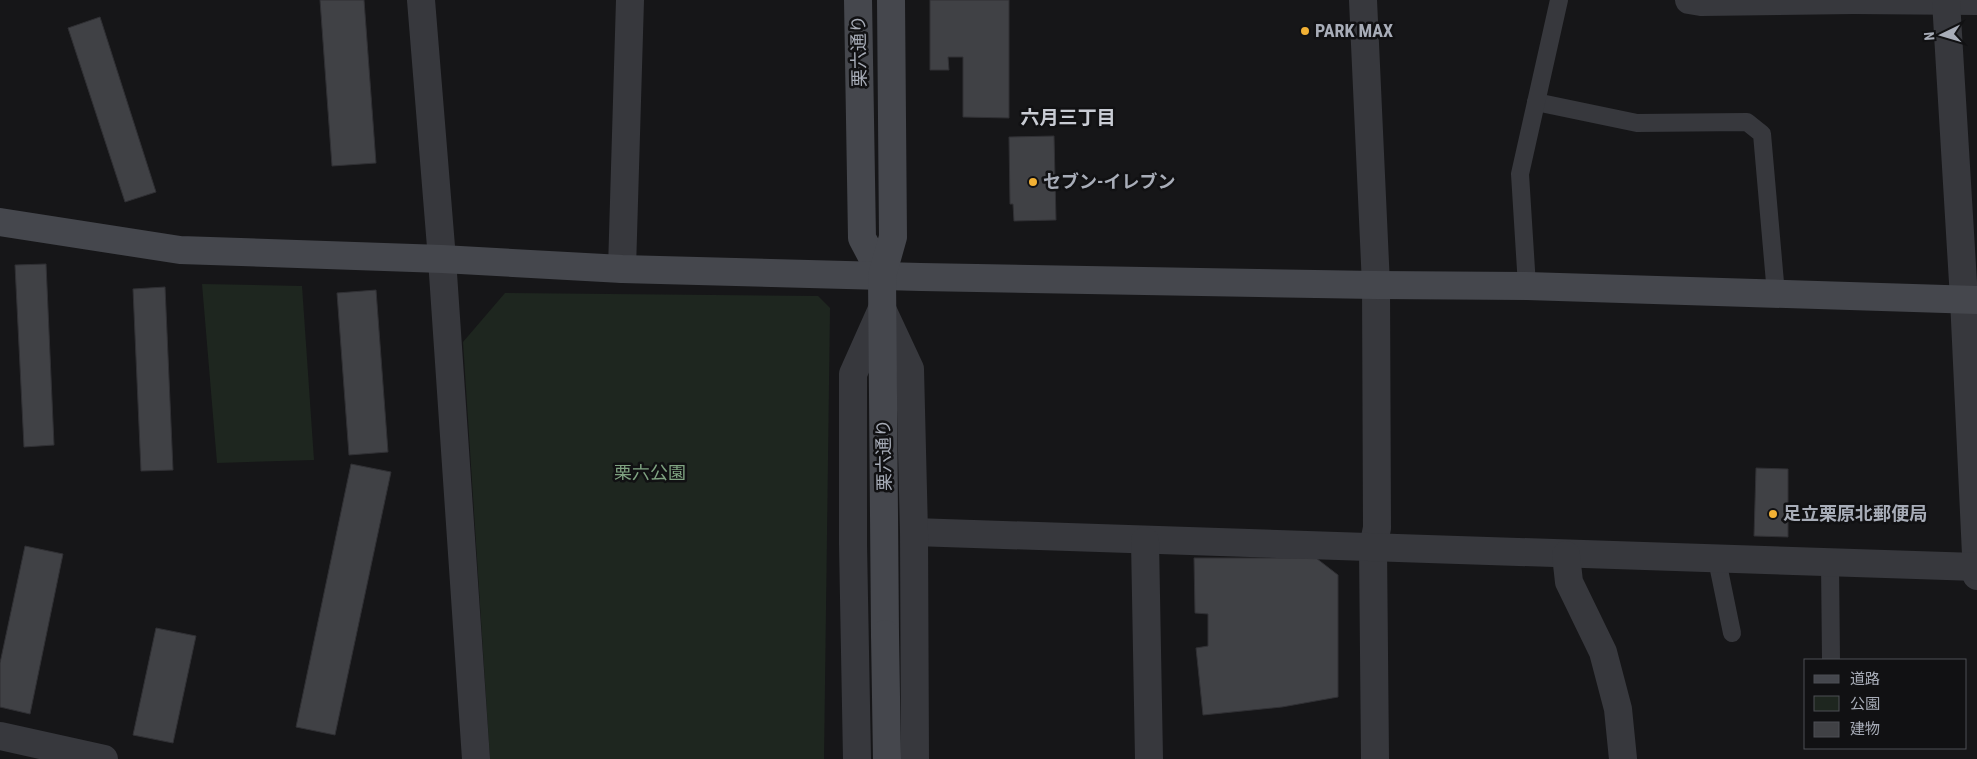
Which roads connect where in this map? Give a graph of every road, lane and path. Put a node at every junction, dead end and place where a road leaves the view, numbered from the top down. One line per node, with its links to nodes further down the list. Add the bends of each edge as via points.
1 (421, 0): 13 (street)
2 (630, 0): 14 (street)
3 (858, 0): 15 (street, 栗六通り, via 862,238)
4 (891, 0): 15 (street, 栗六通り, via 894,237)
5 (1363, 0): 16 (street)
6 (1559, 0): 11 (lane)
7 (1689, 0): 8 (street)
8 (1739, 1): 9 (street)
9 (1946, 1): 10 (street); 19 (street)
10 (1977, 1)
11 (1536, 102): 17 (lane, via 1520,174); 18 (lane, via 1637,123 1747,122 1762,134)
12 (0, 222): 13 (street, via 180,250)
13 (442, 259): 14 (street); 33 (street)
14 (622, 269): 15 (street)
15 (882, 276): 16 (street); 20 (street, 栗六通り)
16 (1376, 286): 17 (street); 23 (street, via 1377,528)
17 (1527, 286): 18 (street)
18 (1776, 294): 19 (street)
19 (1971, 299): 27 (street)
20 (882, 309): 21 (street, via 910,369); 34 (street, via 854,374); 35 (street, 栗六通り, bridge)
21 (914, 532): 22 (street); 36 (street)
22 (1145, 541): 23 (street); 37 (street)
23 (1373, 546): 24 (street); 38 (street)
24 (1566, 555): 25 (street); 39 (street, via 1569,582 1603,652 1618,709)
25 (1717, 560): 26 (street); 29 (lane)
26 (1830, 563): 27 (street); 30 (lane)
27 (1976, 568): 28 (street)
28 (1977, 576)
29 (1732, 633)
30 (1831, 659)
31 (0, 736): 32 (street)
32 (104, 759)
33 (476, 759)
34 (857, 759)
35 (887, 759)
36 (915, 759)
37 (1149, 759)
38 (1375, 759)
39 (1624, 759)

